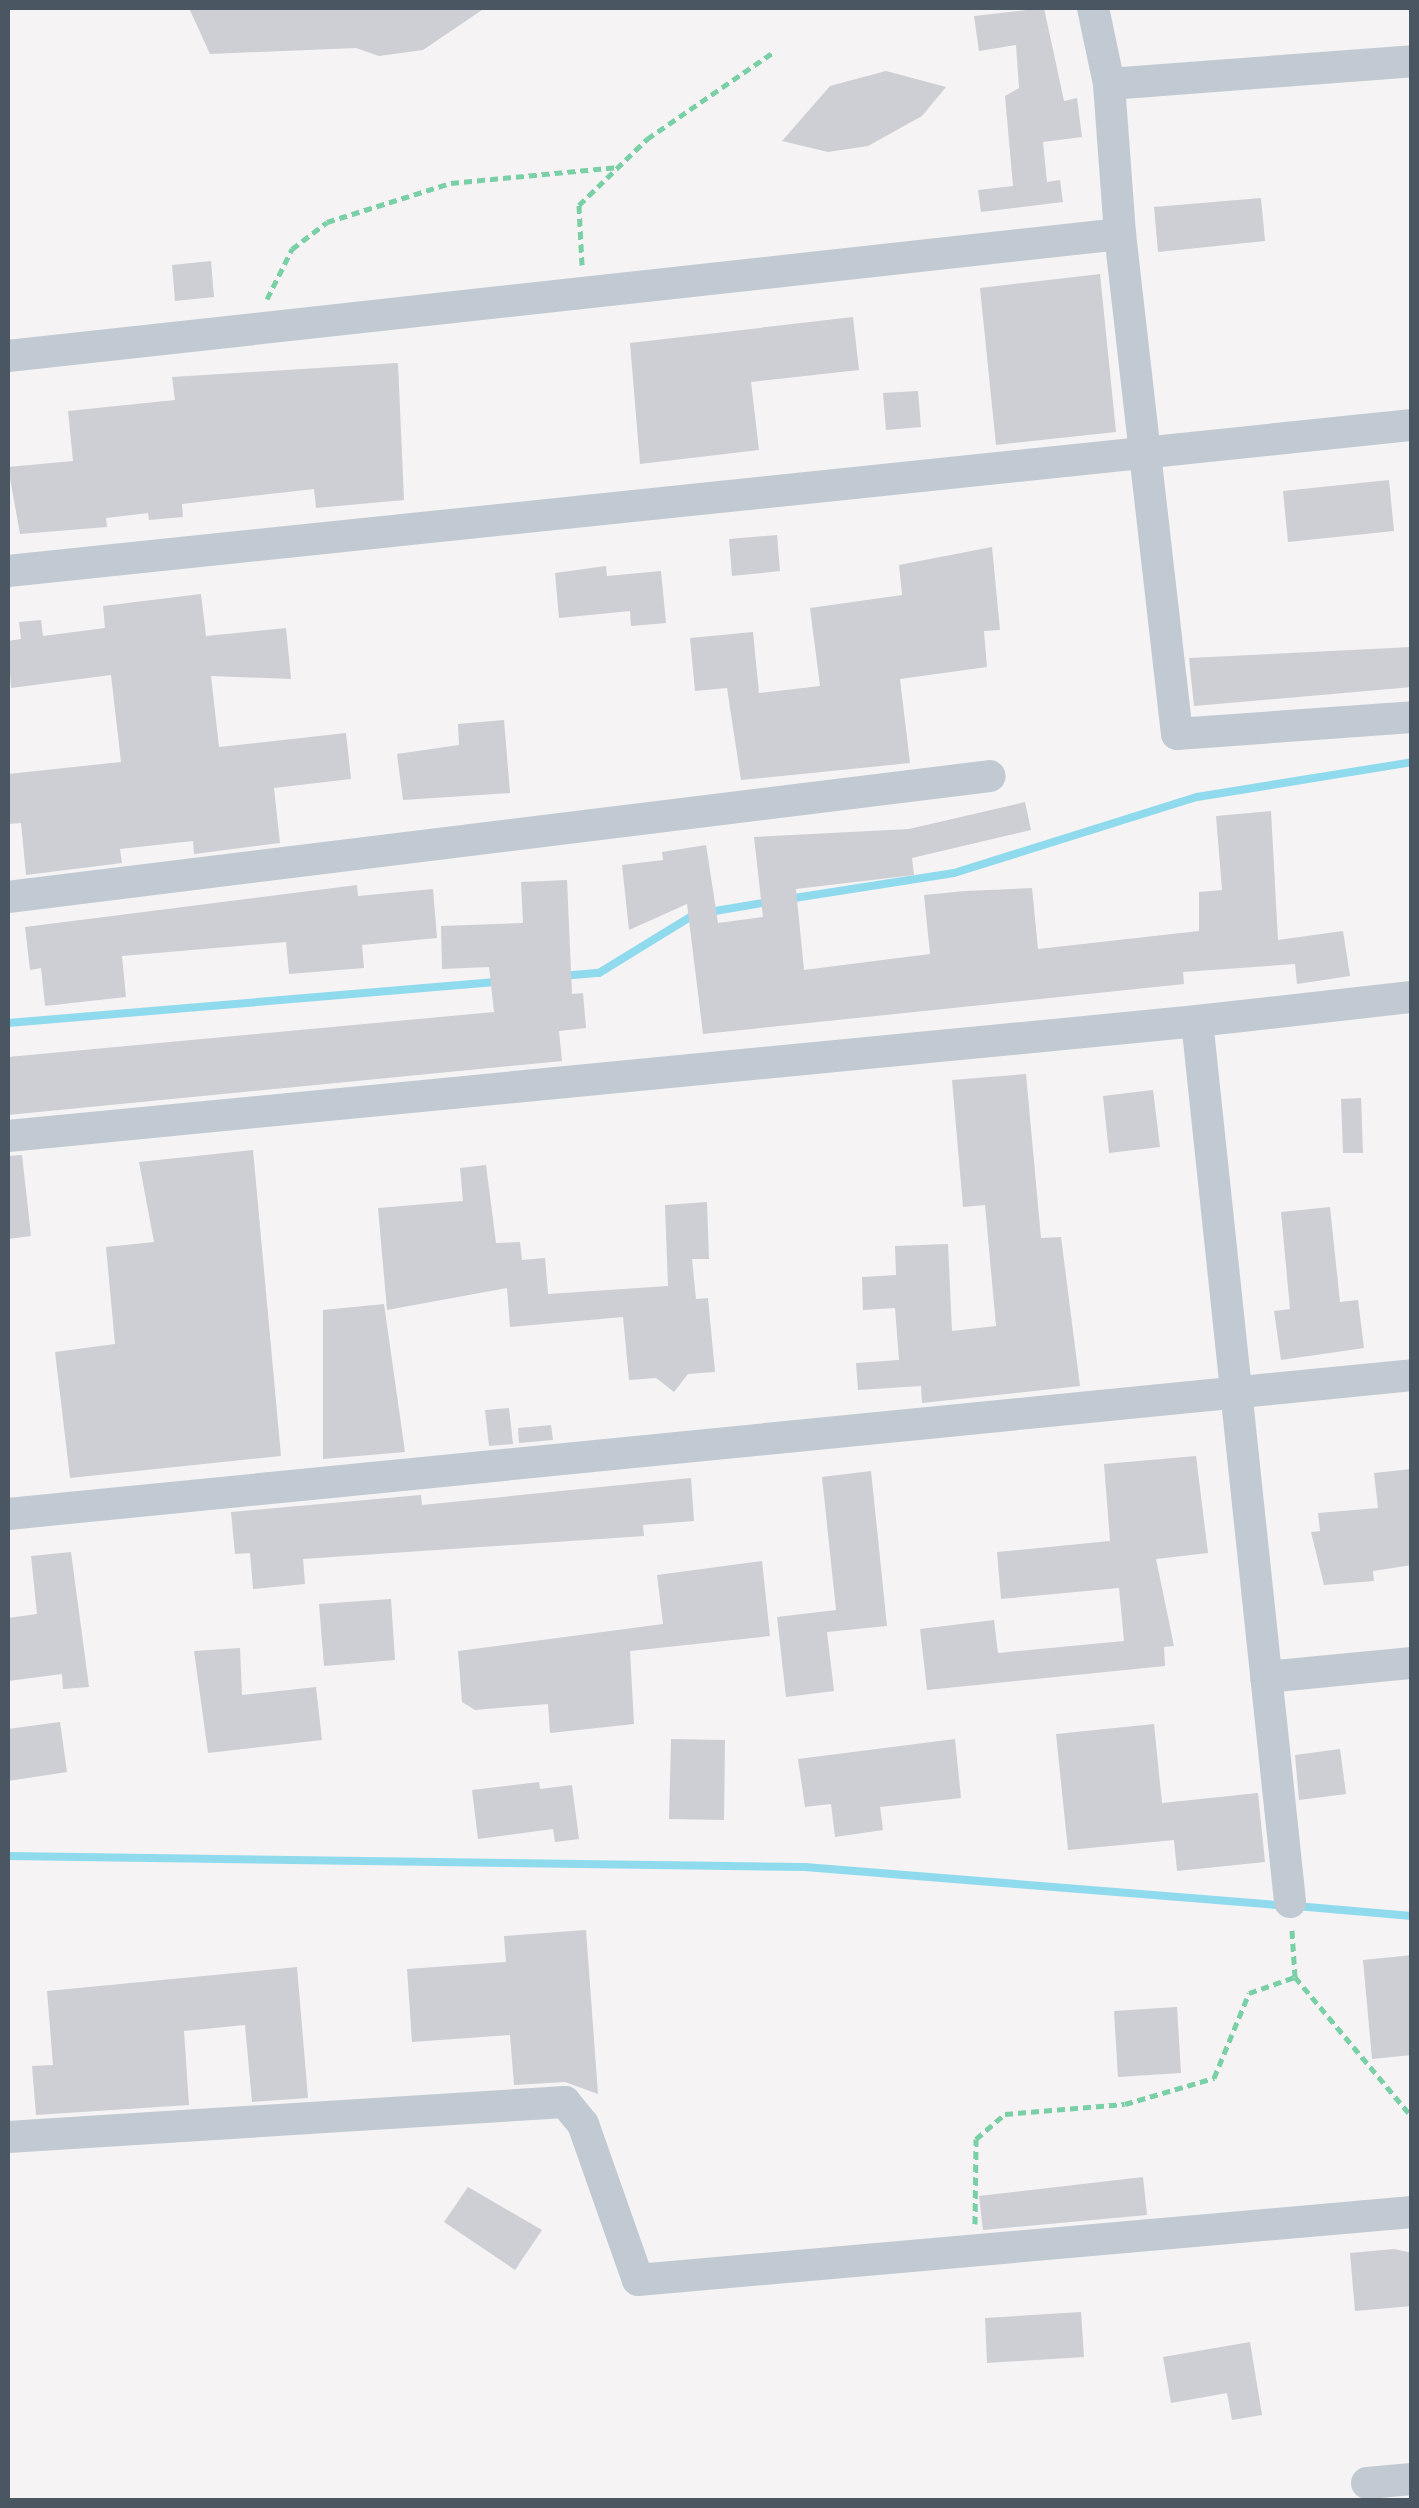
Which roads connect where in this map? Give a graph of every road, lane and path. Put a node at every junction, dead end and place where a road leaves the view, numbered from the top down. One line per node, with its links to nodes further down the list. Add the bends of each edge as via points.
1 (1093, 8): 4 (street)
2 (772, 52): 5 (path)
3 (1412, 61): 4 (street)
4 (1109, 84): 6 (street)
5 (618, 168): 7 (path, via 580,205); 8 (path, via 452,183 327,222 292,249)
6 (1120, 234): 7 (street); 11 (street)
7 (584, 293): 8 (street)
8 (260, 328): 9 (street)
9 (8, 356)
10 (1412, 425): 11 (street)
11 (1149, 453): 12 (street); 13 (street, via 1177,734)
12 (8, 571)
13 (1412, 717)
14 (990, 776): 15 (street)
15 (8, 897)
16 (1412, 997): 17 (street)
17 (1196, 1020): 18 (street); 20 (street)
18 (8, 1136)
19 (1412, 1375): 20 (street)
20 (1235, 1394): 21 (street); 23 (street)
21 (8, 1514)
22 (1412, 1663): 23 (street)
23 (1266, 1678): 24 (street)
24 (1290, 1902): 25 (path)
25 (1295, 1976): 26 (path); 29 (path, via 1249,1993 1214,2078 1126,2104 1004,2114 976,2139)
26 (1412, 2117)
27 (8, 2137): 29 (street, via 565,2102 583,2124 638,2280)
28 (1412, 2212): 29 (street)
29 (974, 2257)
30 (1412, 2478): 31 (street)
31 (1367, 2483)

